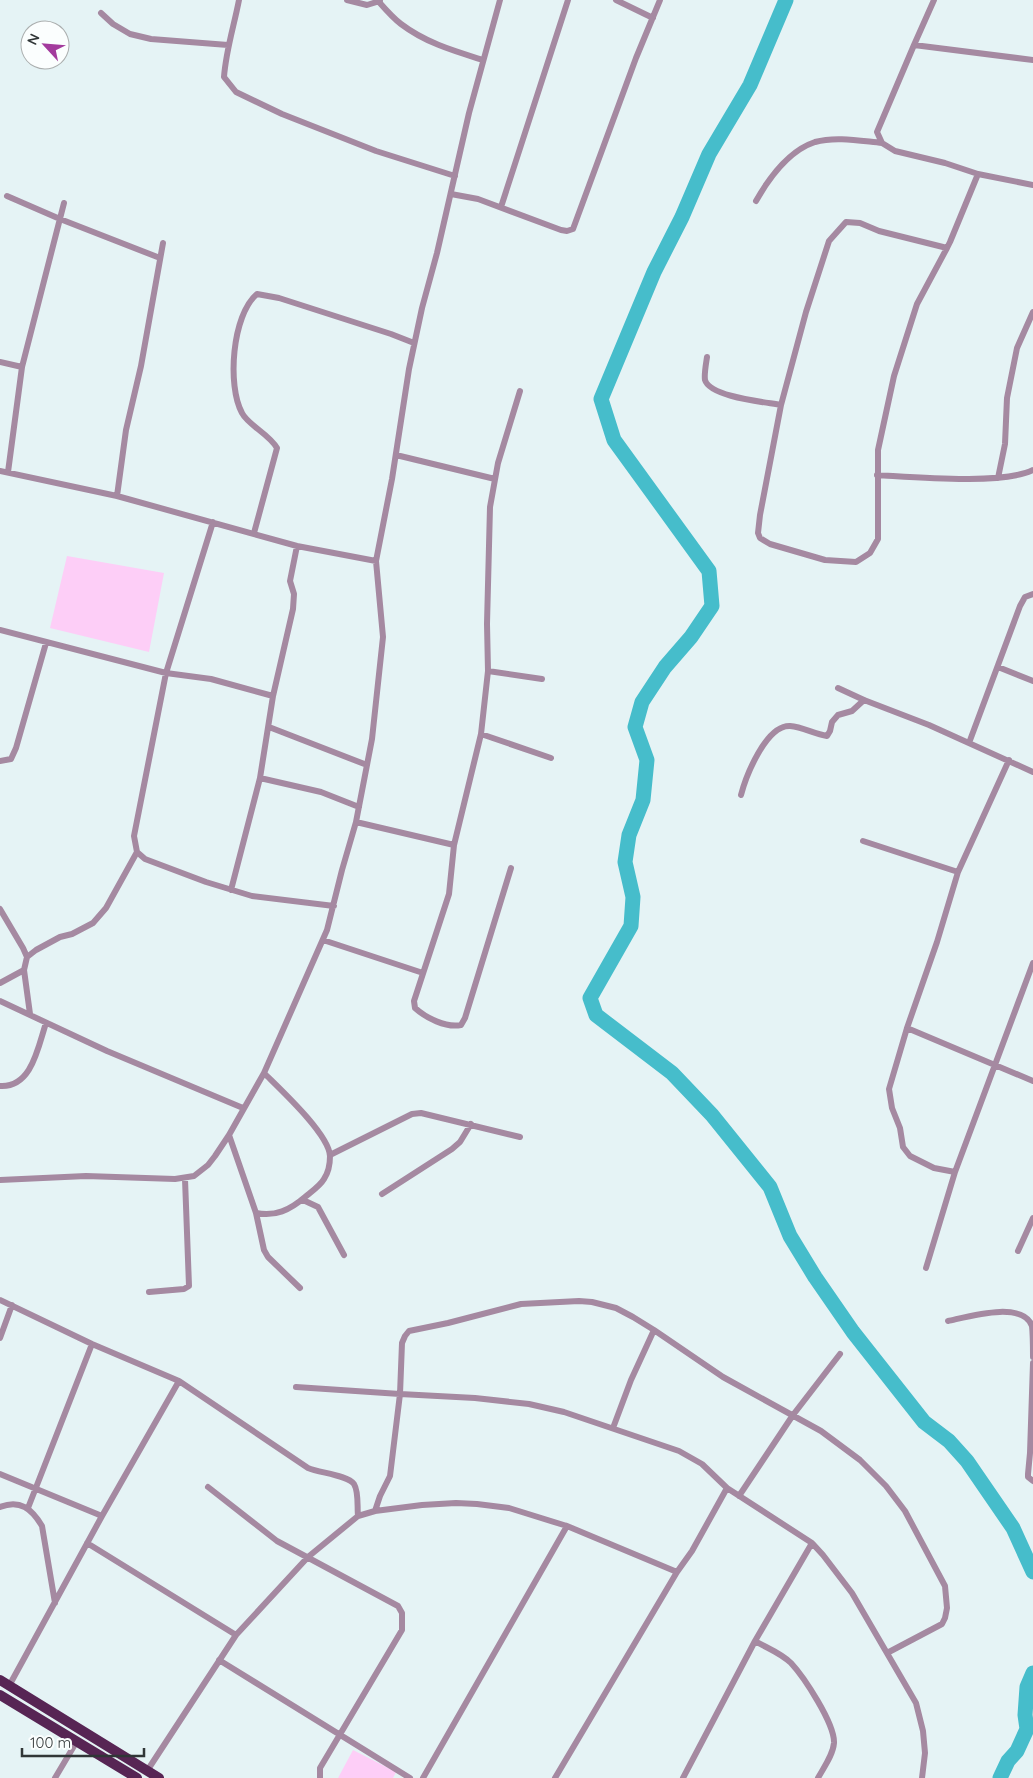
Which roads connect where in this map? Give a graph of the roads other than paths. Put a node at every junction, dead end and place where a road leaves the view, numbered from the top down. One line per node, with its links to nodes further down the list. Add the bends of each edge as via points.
1 (239, 0): 12 (street)
2 (347, 0): 8 (street, via 367,5)
3 (500, 0): 13 (street)
4 (568, 0): 23 (street)
5 (616, 0): 10 (street)
6 (660, 0): 10 (street)
7 (934, 0): 11 (street)
8 (380, 1): 13 (street, via 400,23 417,35 440,47)
9 (101, 13): 12 (street, via 130,34 151,39)
10 (653, 18): 23 (street, via 573,229 561,230)
11 (914, 44): 14 (street); 15 (street, via 877,132)
12 (228, 45): 17 (street, via 224,77 236,92 376,151)
13 (483, 60): 17 (street)
14 (1033, 60)
15 (882, 143): 16 (street, via 895,151); 21 (street, via 854,140 815,142 782,164)
16 (978, 174): 18 (street); 26 (street)
17 (455, 176): 19 (street)
18 (1033, 184)
19 (451, 194): 23 (street); 29 (street)
20 (7, 196): 24 (street)
21 (756, 202)
22 (64, 203): 24 (street)
23 (501, 207)
24 (60, 219): 27 (street); 32 (street)
25 (163, 243): 27 (street)
26 (947, 248): 34 (street, via 860,223 846,222 836,231 829,241 806,312); 39 (street, via 917,304 894,376 878,450)
27 (160, 258): 42 (street, via 126,430)
28 (1033, 312): 40 (street, via 1017,348 1007,398 1005,444)
29 (414, 343): 35 (street); 44 (street, via 279,298 257,294 249,301 233,359 235,394 242,415 277,448)
30 (707, 357): 34 (street, via 705,380 710,387 735,396)
31 (0, 362): 32 (street)
32 (22, 367): 38 (street)
33 (520, 391): 41 (street)
34 (781, 405): 39 (street, via 760,515 760,538 825,560 856,562 870,552 878,539)
35 (396, 455): 41 (street); 46 (street)
36 (1033, 470): 40 (street)
37 (0, 471): 38 (street)
38 (8, 472): 42 (street)
39 (878, 475): 40 (street)
40 (998, 478)
41 (494, 479): 51 (street, via 490,507)
42 (117, 496): 43 (street)
43 (213, 522): 44 (street); 52 (street)
44 (254, 533): 45 (street)
45 (296, 546): 46 (street); 56 (street, via 290,581 294,594 293,609)
46 (376, 561): 64 (street, via 383,637)
47 (1033, 594): 50 (street, via 1026,597 1020,606)
48 (0, 630): 49 (street)
49 (46, 643): 52 (street); 63 (street, via 16,748 11,759)
50 (998, 667): 54 (street); 60 (street)
51 (488, 671): 53 (street); 59 (street)
52 (166, 674): 56 (street, via 211,680); 72 (street, via 134,836)
53 (542, 679)
54 (1033, 681)
55 (838, 688): 57 (street)
56 (274, 696): 58 (street)
57 (864, 700): 60 (street); 67 (street, via 852,711 838,715 827,736 788,726 777,730 747,774)
58 (269, 727): 64 (street); 66 (street)
59 (481, 734): 61 (street); 71 (street)
60 (969, 743): 62 (street)
61 (551, 758)
62 (1009, 760): 65 (street); 74 (street)
63 (0, 761)
64 (367, 765): 68 (street)
65 (1033, 772)
66 (260, 778): 68 (street, via 321,792); 75 (street)
67 (741, 794)
68 (359, 807): 69 (street)
69 (356, 822): 71 (street); 76 (street)
70 (863, 840): 74 (street)
71 (454, 845): 82 (street, via 448,894)
72 (137, 852): 75 (street, via 145,859); 79 (street, via 106,908 93,923 60,937)
73 (511, 868): 82 (street, via 461,1025 438,1022 415,1008 414,1001)
74 (958, 872): 87 (street)
75 (231, 890): 76 (street, via 269,899)
76 (334, 906): 78 (street)
77 (0, 909): 79 (street)
78 (322, 940): 82 (street); 89 (street)
79 (27, 957): 81 (street)
80 (1033, 963): 88 (street)
81 (24, 970): 83 (street); 85 (street)
82 (423, 973)
83 (0, 982)
84 (0, 1002): 85 (street)
85 (30, 1014): 86 (street)
86 (46, 1023): 91 (street, via 27,1075 16,1084); 92 (street)
87 (907, 1028): 88 (street); 97 (street, via 889,1089 903,1147 920,1162)
88 (995, 1065): 90 (street); 97 (street)
89 (264, 1073): 92 (street); 96 (street, via 314,1126)
90 (1033, 1081)
91 (0, 1086)
92 (244, 1108): 94 (street)
93 (471, 1124): 95 (street); 96 (street, via 412,1114); 100 (street, via 452,1149)
94 (229, 1135): 98 (street, via 208,1165); 102 (street)
95 (520, 1137)
96 (330, 1156): 101 (street, via 323,1181)
97 (955, 1172): 106 (street)
98 (185, 1179): 99 (street, via 86,1176); 108 (street, via 189,1286)
99 (0, 1180)
100 (382, 1194)
101 (303, 1200): 102 (street, via 272,1215); 105 (street, via 318,1207)
102 (256, 1213): 107 (street, via 268,1257)
103 (1033, 1218): 104 (street)
104 (1018, 1251)
105 (344, 1255)
106 (926, 1268)
107 (300, 1288)
108 (149, 1292)
109 (0, 1300): 110 (street)
110 (12, 1305): 113 (street); 114 (street)
111 (948, 1321): 116 (street, via 994,1312 1014,1312 1027,1318 1032,1326)
112 (654, 1330): 120 (street, via 616,1308 579,1301 521,1304 409,1331 402,1343); 121 (street, via 723,1377); 122 (street)
113 (0, 1338)
114 (92, 1344): 118 (street); 127 (street)
115 (840, 1354): 121 (street)
116 (1033, 1358)
117 (1033, 1363): 124 (street, via 1028,1477)
118 (179, 1381): 132 (street); 133 (street, via 308,1468 348,1479 356,1490)
119 (296, 1387): 120 (street)
120 (400, 1394): 122 (street, via 529,1404); 131 (street, via 390,1476)
121 (793, 1415): 128 (street); 142 (street, via 844,1447 886,1486 905,1511 944,1586 947,1608 942,1624)
122 (613, 1428): 126 (street, via 679,1451 702,1464)
123 (0, 1474): 127 (street)
124 (1033, 1480)
125 (208, 1487): 137 (street, via 277,1541)
126 (727, 1488): 128 (street); 138 (street)
127 (36, 1489): 130 (street); 132 (street)
128 (740, 1496): 136 (street)
129 (0, 1507): 130 (street, via 9,1503)
130 (28, 1508): 139 (street, via 42,1526)
131 (375, 1511): 133 (street); 134 (street, via 456,1502 509,1508)
132 (102, 1516): 135 (street)
133 (358, 1516): 137 (street)
134 (567, 1526): 138 (street); 155 (street)
135 (87, 1543): 139 (street); 140 (street)
136 (812, 1543): 141 (street); 142 (street, via 852,1593)
137 (308, 1557): 140 (street); 147 (street, via 398,1606 402,1613 402,1630)
138 (677, 1572): 156 (street)
139 (55, 1603): 145 (street)
140 (236, 1635): 143 (street)
141 (755, 1641): 157 (street); 158 (street, via 791,1664 830,1724 834,1744)
142 (887, 1653): 159 (street, via 916,1703 920,1717 925,1753)
143 (219, 1660): 147 (street); 149 (street)
144 (0, 1680): 145 (highway)
145 (10, 1686): 149 (highway)
146 (0, 1695): 148 (highway)
147 (339, 1736): 153 (street, via 320,1768); 154 (street)
148 (76, 1741): 150 (street); 151 (highway)
149 (148, 1771): 152 (highway)
150 (55, 1778)
151 (137, 1778)
152 (159, 1778)
153 (320, 1778)
154 (410, 1778)
155 (423, 1778)
156 (555, 1778)
157 (683, 1778)
158 (818, 1778)
159 (922, 1778)

